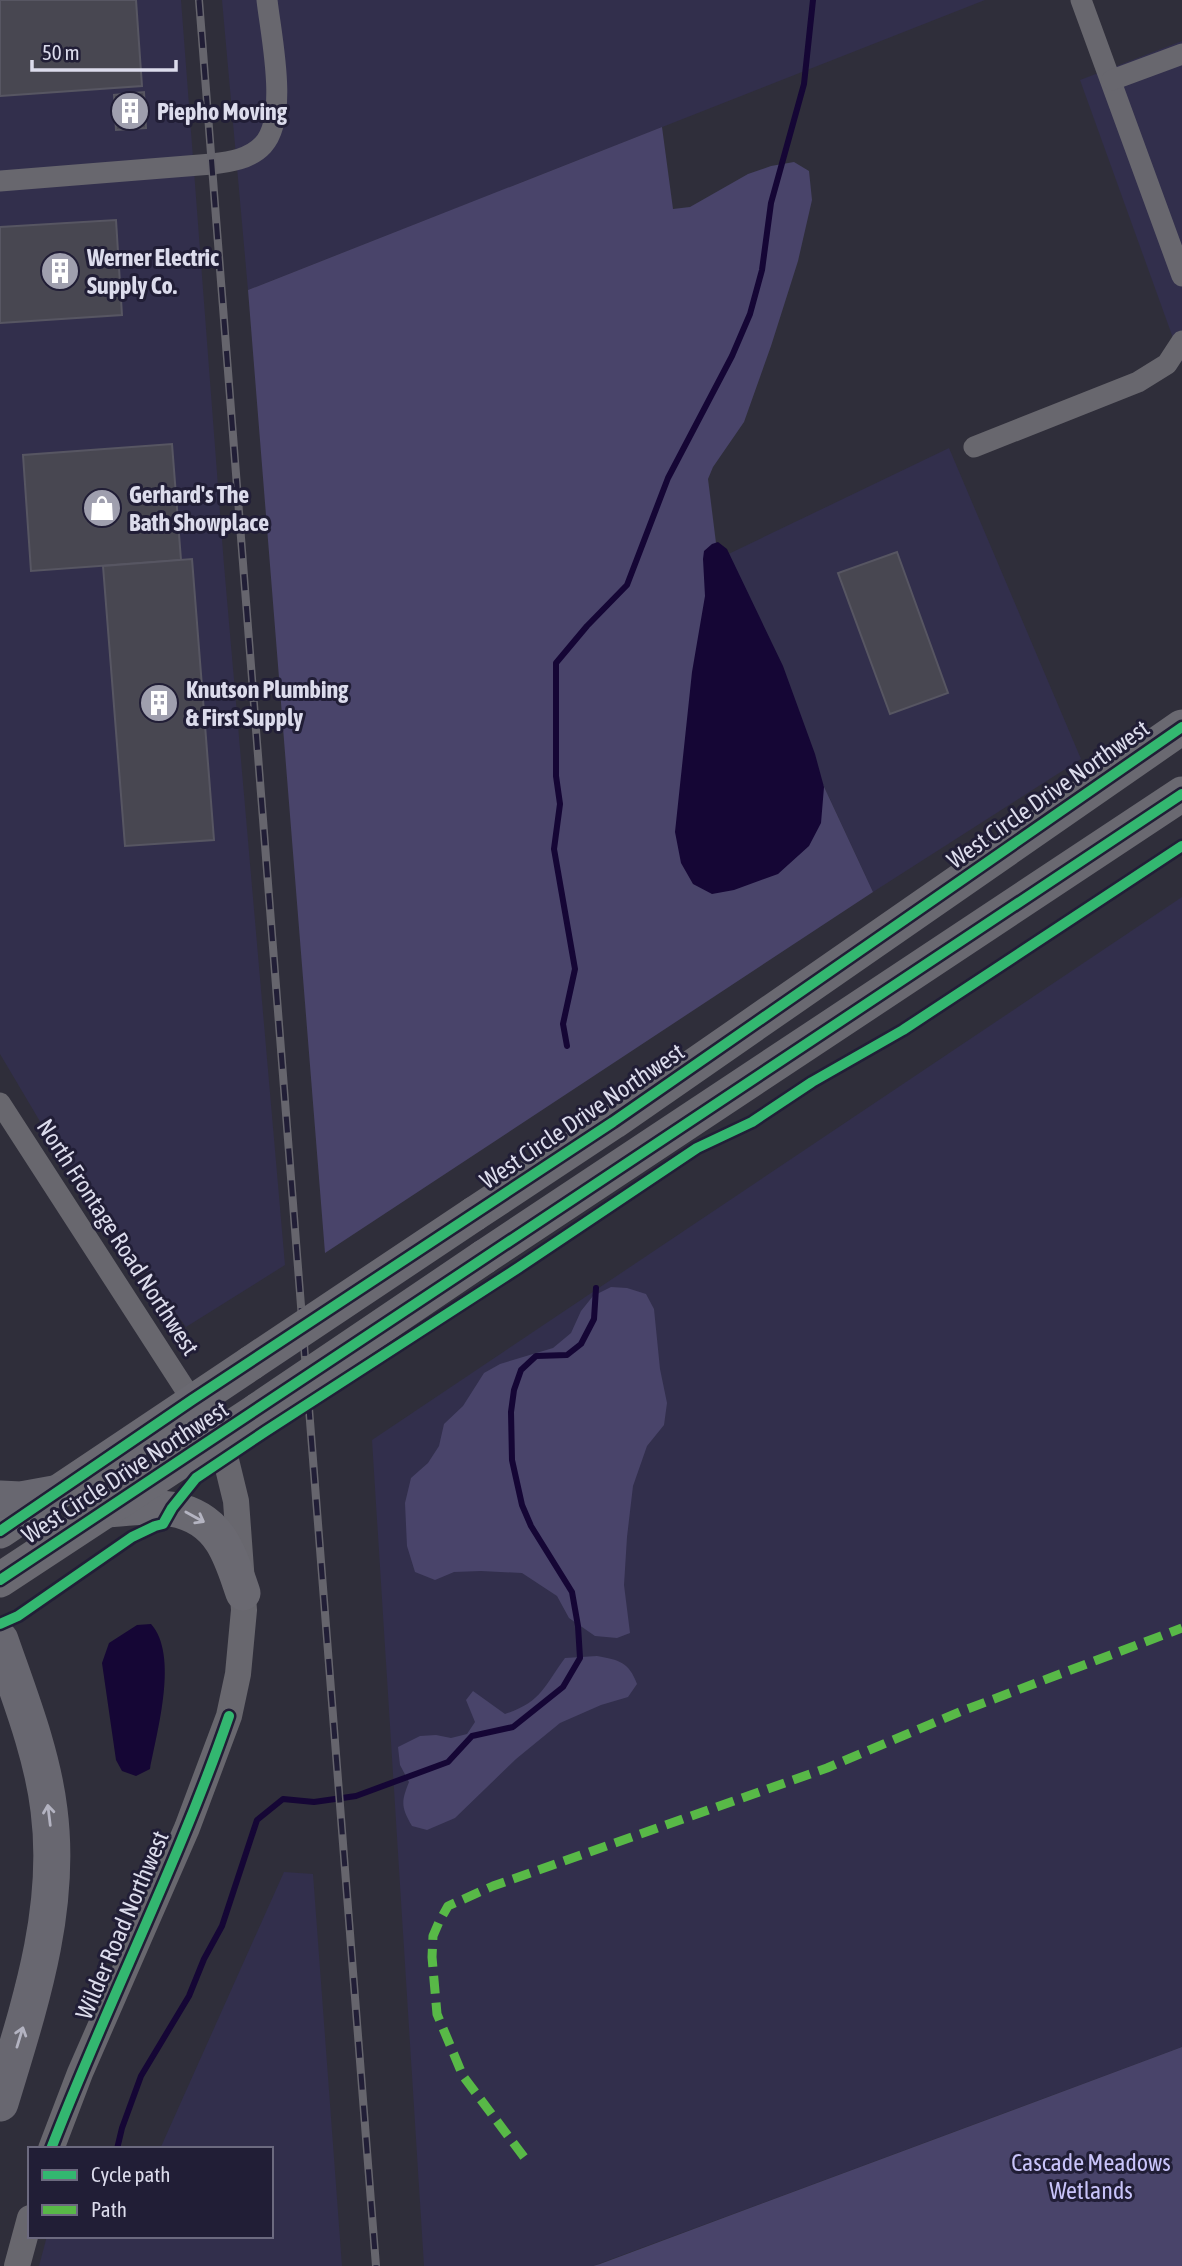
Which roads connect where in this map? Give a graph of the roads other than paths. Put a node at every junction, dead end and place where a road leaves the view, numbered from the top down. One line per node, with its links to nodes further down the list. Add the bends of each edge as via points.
1 (267, 0): 5 (street, via 277,94 276,114 263,145 238,160 212,164)
2 (1081, 0): 4 (street)
3 (1182, 54): 4 (street)
4 (1112, 80): 6 (street)
5 (0, 181)
6 (1182, 276)
7 (1182, 341): 8 (street, via 1167,364 1138,382)
8 (974, 447)
9 (1182, 727): 12 (main road, West Circle Drive Northwest, bridge, via 613,1122)
10 (1182, 794): 13 (main road, West Circle Drive Northwest, bridge)
11 (0, 1103): 12 (street, North Frontage Road Northwest)
12 (192, 1400): 13 (street, Wilder Road Northwest); 14 (main road, West Circle Drive Northwest)
13 (215, 1437): 16 (main road, West Circle Drive Northwest); 19 (street, Wilder Road Northwest, via 236,1501)
14 (54, 1494): 15 (highway); 17 (main road, West Circle Drive Northwest)
15 (0, 1499)
16 (105, 1510): 18 (main road, West Circle Drive Northwest); 19 (main road, one-way to 19, via 157,1506 197,1517 223,1543)
17 (0, 1531)
18 (0, 1580)
19 (243, 1593): 22 (street, Wilder Road Northwest, via 241,1654 229,1716 173,1863)
20 (0, 1640): 21 (highway, one-way to 20, via 44,1944 53,1857 40,1765)
21 (0, 2102)
22 (52, 2147)
23 (28, 2225): 24 (street)
24 (17, 2266)

